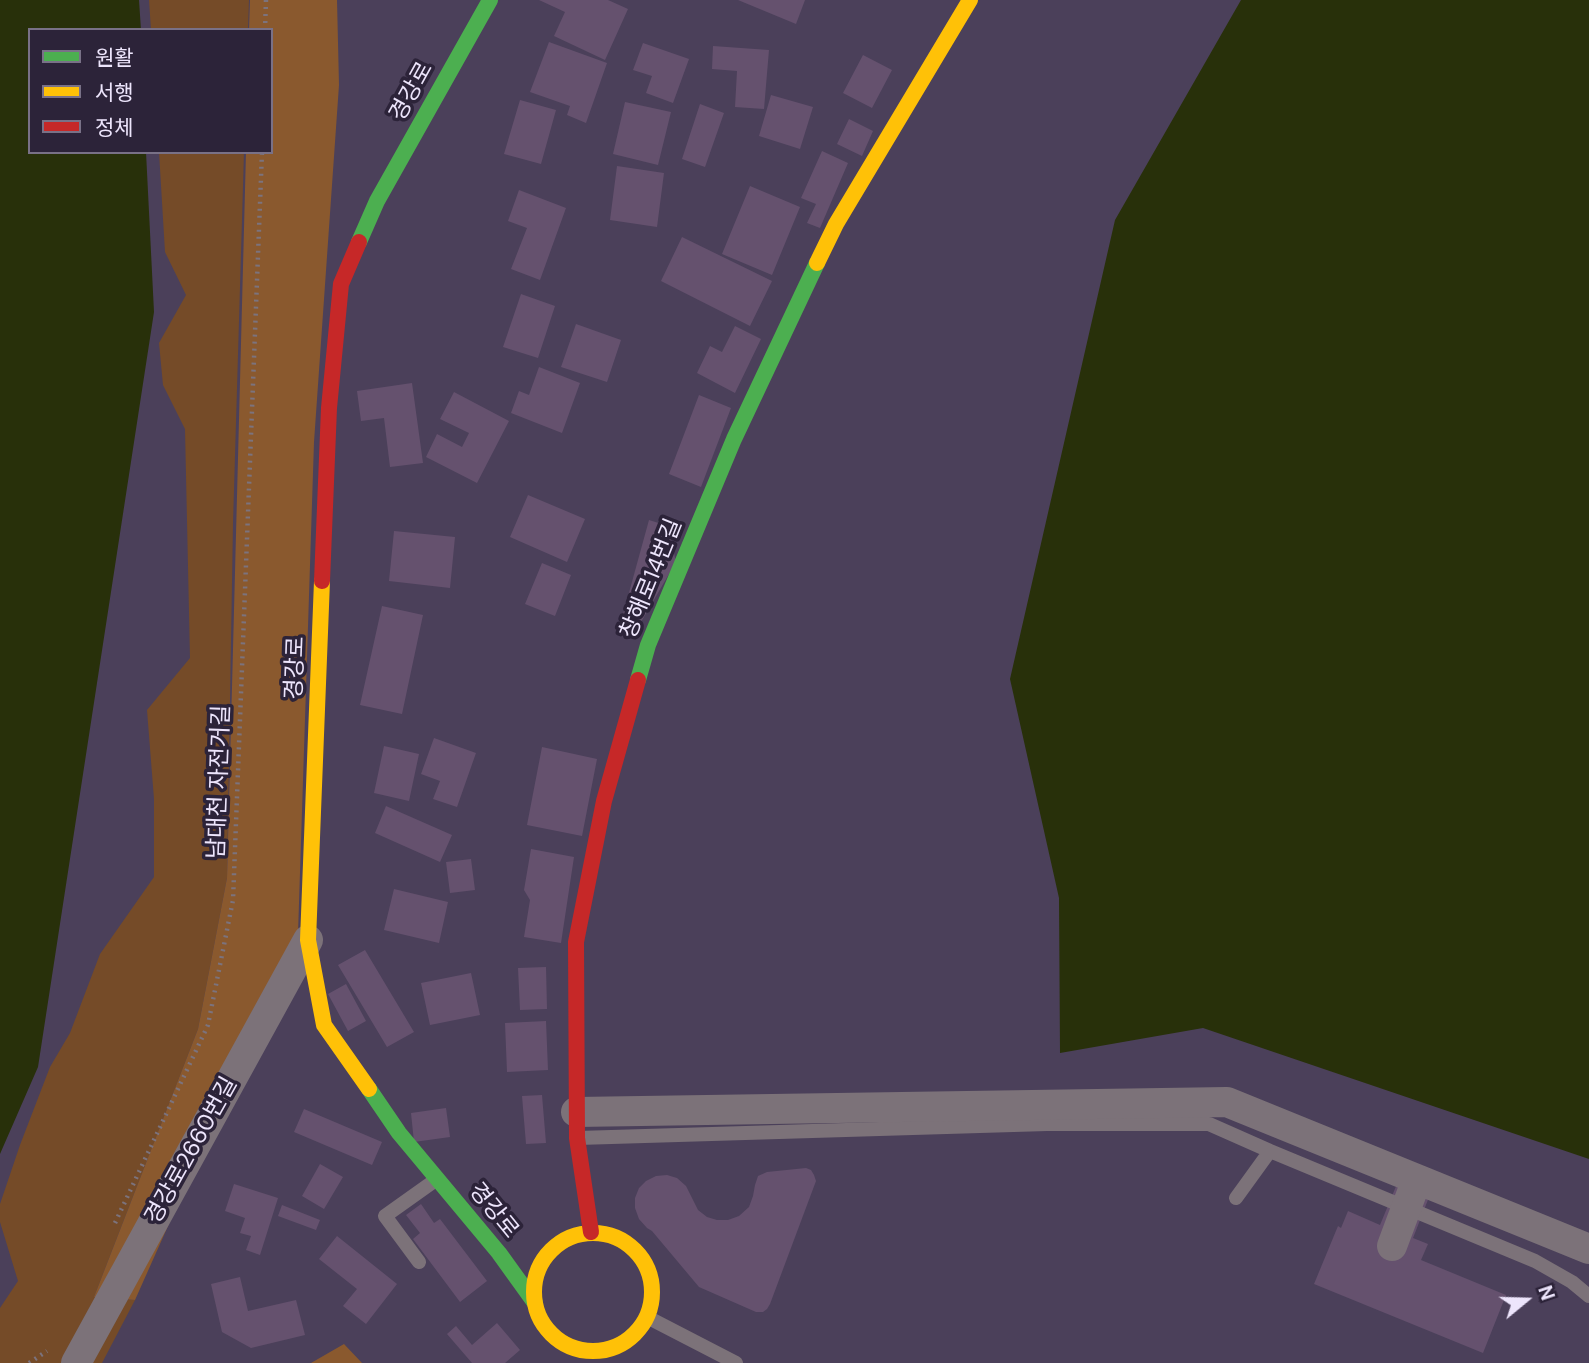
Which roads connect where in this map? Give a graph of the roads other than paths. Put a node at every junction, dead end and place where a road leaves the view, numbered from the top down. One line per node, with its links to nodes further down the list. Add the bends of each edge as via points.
1 (490, 0): 3 (street, 경강로, via 377,201 341,284 328,422)
2 (970, 0): 4 (street, 창해로14번길, via 836,224 734,439 648,645 604,802 576,942)
3 (308, 940): 6 (street, 경강로, via 324,1025 399,1133); 16 (street, 경강로2660번길)
4 (576, 1125): 5 (lane, via 1209,1124); 7 (street, via 1227,1102); 9 (street, 창해로14번길)
5 (1270, 1151): 8 (lane); 13 (lane, via 1535,1261)
6 (438, 1178): 12 (lane, via 385,1216); 14 (street, 경강로)
7 (1417, 1179): 10 (street); 11 (street)
8 (1237, 1198)
9 (591, 1232): 14 (street, via 571,1236 541,1263 534,1282); 15 (street, via 611,1235 643,1259 651,1279)
10 (1392, 1246)
11 (1589, 1249)
12 (419, 1262)
13 (1589, 1296)
14 (535, 1303): 17 (street, via 553,1336)
15 (647, 1317): 17 (street, via 637,1332); 18 (lane)
16 (66, 1354)
17 (606, 1357)
18 (736, 1363)

